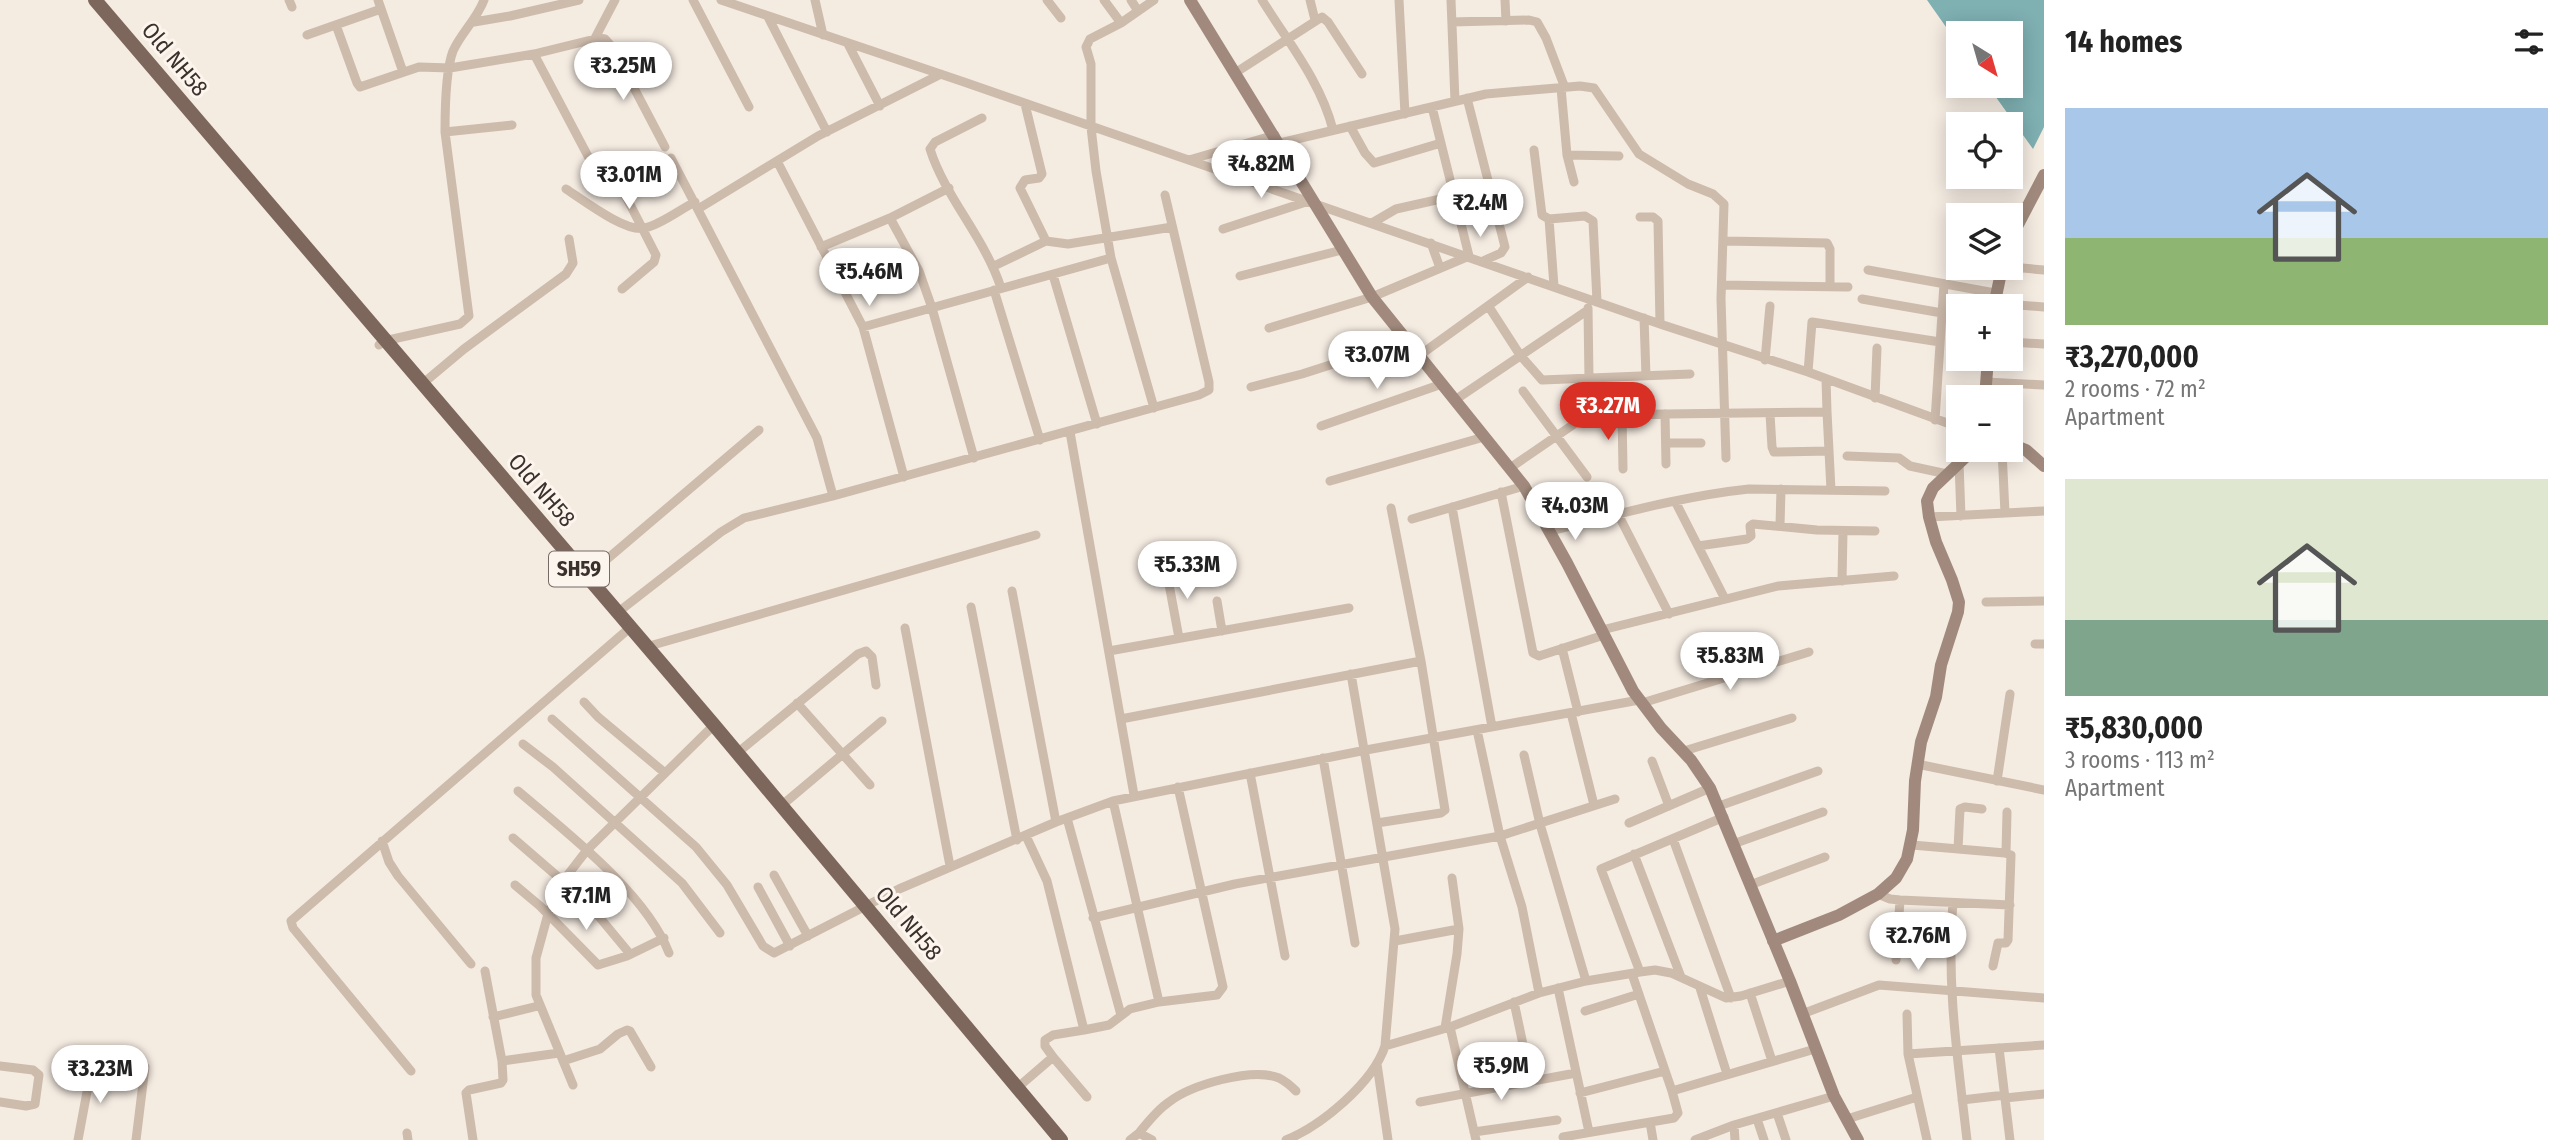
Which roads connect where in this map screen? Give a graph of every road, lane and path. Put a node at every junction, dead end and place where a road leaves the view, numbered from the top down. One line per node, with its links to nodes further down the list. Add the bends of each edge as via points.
1 (87, 0): 126 (main road, Old NH58 / SH59)
2 (95, 0): 126 (main road, Old NH58 / SH59)
3 (484, 0): 27 (street)
4 (579, 0): 27 (street)
5 (615, 0): 34 (street)
6 (693, 0): 47 (street)
7 (721, 0): 22 (street)
8 (754, 0): 22 (street)
9 (815, 0): 32 (street)
10 (1047, 0): 24 (street)
11 (1104, 0): 29 (street)
12 (1131, 0): 21 (street)
13 (1154, 0): 21 (street)
14 (1190, 0): 39 (street)
15 (1262, 0): 33 (street)
16 (1310, 0): 25 (street)
17 (1399, 0): 49 (street)
18 (1451, 0): 28 (street)
19 (1505, 0): 26 (street)
20 (380, 5): 30 (street); 38 (street)
21 (1138, 11): 29 (street)
22 (758, 13): 23 (street)
23 (768, 17): 32 (street); 56 (street)
24 (1060, 18)
25 (1315, 20): 33 (street); 41 (street, via 1322,17 1328,22)
26 (1506, 20): 28 (street); 42 (street, via 1537,22)
27 (474, 22): 37 (street, via 453,51)
28 (1452, 22): 44 (street)
29 (1121, 23): 53 (street, via 1086,44 1091,64)
30 (337, 25): 31 (street); 38 (street, via 358,86)
31 (307, 35)
32 (823, 35): 35 (street)
33 (1286, 38): 39 (street); 54 (street, via 1326,103)
34 (594, 40): 36 (street); 59 (street, via 605,39 613,48)
35 (848, 44): 40 (street); 46 (street)
36 (534, 54): 37 (street); 67 (street)
37 (450, 68): 38 (street, via 419,67); 55 (street)
38 (403, 72)
39 (1235, 73): 57 (street)
40 (941, 74): 45 (street); 46 (street)
41 (1362, 74)
42 (1563, 88): 43 (street); 61 (street); 87 (street, via 1594,88 1639,154 1723,201)
43 (1467, 98): 44 (street); 93 (street, via 1505,247)
44 (1455, 101): 48 (street)
45 (1025, 104): 53 (street); 86 (street, via 1042,174 1025,180 1020,188)
46 (880, 106): 56 (street)
47 (749, 107)
48 (1432, 107): 49 (street); 58 (street)
49 (1405, 114): 52 (street)
50 (982, 118): 70 (street, via 932,146)
51 (512, 125): 55 (street)
52 (1350, 126): 54 (street); 58 (street, via 1374,163)
53 (1091, 127): 64 (street); 85 (street)
54 (1333, 130): 57 (street)
55 (445, 132): 126 (street, via 469,316 460,324)
56 (827, 132): 65 (street)
57 (1277, 139): 64 (street); 74 (street)
58 (1441, 143): 73 (street)
59 (665, 147)
60 (1534, 150): 79 (street, via 1541,210)
61 (1567, 155): 62 (street); 69 (street)
62 (1619, 156)
63 (671, 158): 75 (street)
64 (1188, 160): 74 (street)
65 (777, 161): 75 (street); 89 (street)
66 (2044, 175): 76 (street)
67 (599, 177)
68 (617, 179): 82 (street)
69 (1574, 182)
70 (950, 188): 78 (street); 94 (street)
71 (566, 189): 82 (street, via 624,225)
72 (1165, 195): 81 (street)
73 (1454, 196): 80 (street, via 1396,209); 91 (street)
74 (1312, 202): 80 (street); 83 (street); 90 (street)
75 (697, 205): 82 (street); 186 (street, via 817,438)
76 (2023, 215)
77 (1640, 217): 121 (street, via 1653,217 1659,225)
78 (890, 218): 89 (street); 117 (street, via 919,271)
79 (1549, 219): 104 (street); 112 (street, via 1591,218)
80 (1372, 223): 88 (street)
81 (1172, 227): 85 (street); 149 (street, via 1210,386 1199,395)
82 (643, 229): 107 (street, via 656,259)
83 (1223, 229)
84 (569, 239): 142 (street, via 573,263 566,274)
85 (1108, 239): 86 (street); 92 (street)
86 (1046, 241): 94 (street)
87 (1724, 242): 103 (street); 105 (street, via 1827,243)
88 (1431, 243): 91 (street); 95 (street)
89 (821, 247): 122 (street)
90 (1342, 250): 100 (street); 110 (street)
91 (1469, 256): 93 (street); 95 (street)
92 (1111, 258): 99 (street); 149 (street)
93 (1483, 261): 101 (street)
94 (994, 266): 108 (street)
95 (1440, 268): 110 (street)
96 (2023, 268): 98 (street)
97 (1868, 270): 102 (street)
98 (2044, 270)
99 (1053, 275): 108 (street); 157 (street)
100 (1240, 276)
101 (1528, 277): 104 (street); 115 (street)
102 (1944, 284): 109 (street); 119 (street)
103 (1723, 285): 105 (street); 127 (street)
104 (1554, 286): 112 (street)
105 (1830, 286): 106 (street)
106 (1848, 287)
107 (622, 289)
108 (998, 289): 117 (street); 163 (street)
109 (1973, 294)
110 (1372, 297): 123 (street); 124 (street)
111 (1863, 299): 119 (street)
112 (1592, 300): 118 (street); 120 (street)
113 (2023, 304): 116 (street)
114 (1770, 306): 133 (street)
115 (1489, 307): 131 (street); 132 (street)
116 (2044, 307)
117 (932, 309): 122 (street); 169 (street)
118 (1588, 310): 132 (street); 139 (street)
119 (1942, 313): 125 (street)
120 (1644, 318): 121 (street); 137 (street)
121 (1660, 324): 127 (street)
122 (863, 327): 178 (street)
123 (1269, 328)
124 (1408, 340): 131 (street); 145 (street)
125 (1940, 342): 135 (street, via 1812,322); 155 (street)
126 (382, 343): 142 (main road, Old NH58 / SH59); 217 (main road, Old NH58 / SH59)
127 (1722, 343): 133 (street); 154 (street)
128 (2023, 343): 129 (street)
129 (2044, 344)
130 (1877, 348): 147 (street)
131 (1420, 355): 141 (street)
132 (1520, 355): 139 (street, via 1542,380); 148 (street)
133 (1765, 360): 135 (street)
134 (1987, 371): 140 (street)
135 (1808, 372): 138 (street)
136 (1690, 374): 137 (street)
137 (1646, 376): 139 (street)
138 (1826, 379): 147 (street); 150 (street)
139 (1590, 380)
140 (1986, 382): 143 (street); 144 (street)
141 (1442, 384): 148 (street); 158 (street)
142 (421, 385): 204 (main road, Old NH58 / SH59)
143 (1986, 385)
144 (2044, 385)
145 (1251, 387)
146 (1523, 390): 161 (street)
147 (1875, 398): 155 (street)
148 (1455, 400): 162 (street)
149 (1154, 408): 157 (street)
150 (1827, 412): 153 (street); 167 (street)
151 (1622, 414): 152 (street); 161 (street, via 1585,418); 176 (street)
152 (1665, 414): 154 (street); 164 (street)
153 (1770, 414): 154 (street); 167 (street, via 1774,452)
154 (1726, 415): 170 (street)
155 (1935, 420): 156 (street)
156 (1946, 423)
157 (1097, 424): 160 (street)
158 (1321, 426)
159 (759, 430): 204 (street)
160 (1070, 432): 163 (street); 222 (street)
161 (1557, 436): 175 (street); 179 (street)
162 (1484, 437): 175 (street); 180 (street)
163 (1040, 440): 169 (street)
164 (1666, 443): 165 (street); 173 (street)
165 (1701, 443)
166 (2023, 449): 174 (street)
167 (1829, 451): 183 (street)
168 (1847, 456): 177 (street, via 1899,458 1910,466)
169 (974, 458): 178 (street)
170 (1726, 458)
171 (2003, 462): 191 (street)
172 (1959, 463): 177 (street); 193 (street)
173 (1666, 464)
174 (2044, 466)
175 (1510, 468): 181 (street)
176 (1623, 469)
177 (1947, 474): 194 (street, via 1927,501)
178 (904, 477): 186 (street)
179 (1587, 477)
180 (1330, 481)
181 (1524, 486): 185 (street); 197 (street)
182 (1781, 489): 183 (street); 187 (street, via 1727,491); 196 (street)
183 (1831, 490): 184 (street)
184 (1885, 491)
185 (1502, 492): 188 (street); 221 (street, via 1532,650 1539,656)
186 (833, 496): 213 (street, via 732,524)
187 (1675, 501): 192 (street); 201 (street)
188 (1452, 507): 195 (street); 237 (street)
189 (1391, 508): 224 (street)
190 (2044, 511): 191 (street)
191 (2005, 513): 193 (street)
192 (1618, 514): 197 (street); 214 (street)
193 (1961, 516): 194 (street)
194 (1929, 517): 248 (street, via 1959,602)
195 (1412, 519)
196 (1780, 526): 198 (street); 201 (street, via 1753,524 1747,539)
197 (1550, 531): 218 (street)
198 (1843, 531): 199 (street); 205 (street)
199 (1875, 531)
200 (1036, 534): 220 (street)
201 (1698, 546): 207 (street)
202 (1166, 568): 219 (street)
203 (1894, 576): 205 (street)
204 (586, 577): 213 (main road, Old NH58 / SH59)
205 (1842, 581): 207 (street, via 1778,586)
206 (1012, 592): 270 (street)
207 (1725, 599): 214 (street)
208 (1217, 601): 216 (street)
209 (2044, 601): 210 (street)
210 (1986, 602)
211 (971, 607): 277 (street)
212 (1349, 608): 216 (street)
213 (617, 613): 220 (main road, Old NH58 / SH59)
214 (1670, 614): 218 (street)
215 (905, 628): 289 (street)
216 (1222, 631): 219 (street)
217 (625, 632): 236 (main road, Old NH58 / SH59); 279 (street)
218 (1603, 632): 221 (street); 229 (street)
219 (1179, 639): 222 (street)
220 (646, 647): 236 (main road, Old NH58 / SH59)
221 (1562, 648): 231 (street)
222 (1109, 651): 234 (street)
223 (1810, 652): 229 (street)
224 (1421, 661): 225 (street); 239 (street)
225 (1351, 674): 234 (street); 241 (street)
226 (876, 685): 230 (street, via 872,657 866,651)
227 (2010, 694): 252 (street)
228 (584, 702): 251 (street)
229 (1640, 702): 231 (street); 242 (street)
230 (797, 703): 243 (street); 244 (street)
231 (1574, 712): 237 (street); 262 (street)
232 (1792, 718): 242 (street)
233 (552, 719): 259 (street)
234 (1121, 719): 258 (street)
235 (882, 721): 244 (street)
236 (712, 727): 243 (main road, Old NH58 / SH59); 251 (street); 302 (main road, Old NH58 / SH59)
237 (1492, 727): 238 (street)
238 (1477, 730): 239 (street); 275 (street)
239 (1433, 738): 241 (street); 272 (street, via 1445,810)
240 (523, 744): 271 (street)
241 (1366, 750): 246 (street); 272 (street)
242 (1684, 751): 255 (street)
243 (736, 754): 263 (main road, Old NH58 / SH59)
244 (843, 754): 253 (street); 263 (street)
245 (1524, 755): 274 (street)
246 (1323, 758): 250 (street); 288 (street)
247 (1652, 761): 264 (street)
248 (1917, 764): 252 (street); 281 (street)
249 (1818, 771): 266 (street)
250 (1250, 773): 254 (street); 291 (street)
251 (665, 774): 259 (street)
252 (1997, 781): 256 (street)
253 (870, 785)
254 (1178, 787): 258 (street); 297 (street)
255 (1710, 788): 264 (street); 266 (street)
256 (2044, 790)
257 (518, 791): 283 (street)
258 (1135, 795): 261 (street)
259 (641, 797): 271 (street); 313 (street, via 714,868 766,950 775,953)
260 (1615, 799): 262 (street)
261 (1113, 801): 269 (street); 303 (street)
262 (1594, 805): 274 (street)
263 (781, 806): 302 (main road, Old NH58 / SH59)
264 (1669, 806): 273 (street)
265 (1982, 809): 282 (street, via 1960,808)
266 (1721, 812): 278 (street); 280 (street)
267 (1823, 812): 280 (street)
268 (2007, 812): 284 (street)
269 (1066, 818): 270 (street); 305 (street)
270 (1056, 822): 277 (street)
271 (615, 823): 283 (street); 307 (street, via 682,883)
272 (1377, 823): 286 (street)
273 (1629, 823)
274 (1540, 824): 275 (street); 323 (street)
275 (1500, 836): 286 (street); 328 (street, via 1518,891)
276 (513, 838): 293 (street)
277 (1021, 838): 289 (street); 342 (street, via 1046,881)
278 (1673, 839): 285 (street); 331 (street)
279 (382, 841): 318 (street, via 398,876); 358 (street, via 293,916 290,925)
280 (1733, 844): 295 (street)
281 (1912, 845): 282 (street); 298 (street, via 1901,871)
282 (1958, 849): 284 (street)
283 (587, 850): 293 (street); 309 (street, via 638,902)
284 (2006, 853): 301 (street, via 2012,859)
285 (1634, 854): 321 (street, via 1601,869 1626,929); 322 (street)
286 (1382, 857): 288 (street); 310 (street)
287 (1825, 857): 295 (street)
288 (1341, 864): 291 (street); 312 (street)
289 (950, 866): 302 (street)
290 (774, 875): 308 (street)
291 (1272, 878): 297 (street); 316 (street)
292 (1452, 878): 306 (street)
293 (562, 881): 304 (street); 315 (street)
294 (515, 885): 304 (street)
295 (1750, 885): 311 (street)
296 (758, 887): 313 (street)
297 (1202, 891): 303 (street); 333 (street, via 1222,991)
298 (1878, 894): 299 (street); 311 (street)
299 (1900, 900): 300 (street); 317 (street)
300 (1953, 902): 301 (street); 327 (street)
301 (2010, 905): 319 (street, via 2008,942 1998,943)
302 (861, 907): 308 (street); 367 (main road, Old NH58 / SH59)
303 (1138, 907): 305 (street); 333 (street)
304 (548, 914): 315 (street, via 598,965); 335 (street, via 536,958)
305 (1093, 918): 339 (street)
306 (1459, 929): 310 (street); 341 (street)
307 (720, 933)
308 (808, 936): 313 (street)
309 (664, 938): 314 (street); 315 (street)
310 (1395, 941): 344 (street)
311 (1773, 941): 324 (street)
312 (1354, 943)
313 (790, 946)
314 (669, 953)
315 (630, 954)
316 (1285, 956)
317 (1896, 960)
318 (471, 964)
319 (1993, 967)
320 (485, 971): 340 (street)
321 (1636, 973): 322 (street, via 1663,971); 323 (street); 330 (street)
322 (1681, 977): 326 (street)
323 (1586, 981): 325 (street)
324 (1790, 981): 329 (street); 337 (street)
325 (1558, 988): 328 (street); 360 (street)
326 (1700, 988): 331 (street); 361 (street)
327 (1950, 991): 332 (street); 337 (street, via 1879,985); 347 (street)
328 (1539, 993): 334 (street)
329 (1750, 993): 331 (street); 352 (street)
330 (1639, 995): 336 (street); 359 (street)
331 (1731, 998)
332 (2044, 998)
333 (1159, 1002): 339 (street)
334 (1514, 1002): 341 (street); 362 (street)
335 (538, 1006): 340 (street); 349 (street)
336 (1585, 1010)
337 (1802, 1014): 346 (street)
338 (1907, 1014): 348 (street)
339 (1121, 1015): 342 (street, via 1110,1025)
340 (493, 1017): 351 (street)
341 (1448, 1028): 344 (street); 368 (street)
342 (1084, 1030): 350 (street, via 1045,1040)
343 (2044, 1045): 345 (street)
344 (1385, 1046): 353 (street)
345 (1999, 1048): 347 (street); 371 (street)
346 (1815, 1049): 352 (street); 370 (street)
347 (1956, 1051): 348 (street); 374 (street)
348 (1908, 1054): 373 (street)
349 (561, 1057): 351 (street); 357 (street, via 600,1049 627,1030); 363 (street)
350 (1054, 1057): 367 (street); 372 (street)
351 (502, 1060): 390 (street, via 501,1083 466,1093)
352 (1772, 1061): 361 (street)
353 (1377, 1064): 395 (street, via 1334,1112); 396 (street)
354 (92, 1065): 388 (street)
355 (0, 1066): 375 (street, via 39,1075 35,1104)
356 (145, 1067): 389 (street)
357 (651, 1067)
358 (411, 1071)
359 (1665, 1071): 365 (street); 366 (street)
360 (1576, 1073): 362 (street); 366 (street)
361 (1727, 1074): 365 (street)
362 (1531, 1082): 368 (street)
363 (573, 1085)
364 (1296, 1091): 384 (street, via 1277,1077 1264,1075 1196,1087 1171,1100)
365 (1672, 1091): 381 (street, via 1677,1115)
366 (1580, 1093): 383 (street)
367 (1020, 1094): 391 (main road, Old NH58 / SH59); 392 (main road, Old NH58 / SH59)
368 (1466, 1094): 376 (street); 386 (street)
369 (2044, 1094): 371 (street)
370 (1834, 1096): 377 (street); 379 (street)
371 (2005, 1096): 374 (street); 405 (street)
372 (1087, 1097)
373 (1917, 1097): 379 (street); 403 (street)
374 (1962, 1100): 404 (street)
375 (0, 1102)
376 (1420, 1102)
377 (1777, 1113): 378 (street); 401 (street)
378 (1757, 1119): 382 (street); 400 (street)
379 (1847, 1119): 402 (street)
380 (1557, 1120): 386 (street)
381 (1650, 1122): 385 (street); 397 (street)
382 (1734, 1125): 398 (street); 399 (street)
383 (1589, 1132): 385 (street); 387 (street)
384 (1139, 1133): 393 (street); 394 (street)
385 (1602, 1135)
386 (1475, 1136)
387 (1563, 1137)
388 (78, 1140)
389 (136, 1140)
390 (473, 1140)
391 (1052, 1140)
392 (1061, 1140)
393 (1130, 1140)
394 (1152, 1140)
395 (1286, 1140)
396 (1388, 1140)
397 (1653, 1140)
398 (1695, 1140)
399 (1735, 1140)
400 (1764, 1140)
401 (1786, 1140)
402 (1858, 1140)
403 (1927, 1140)
404 (1966, 1140)
405 (2010, 1140)

